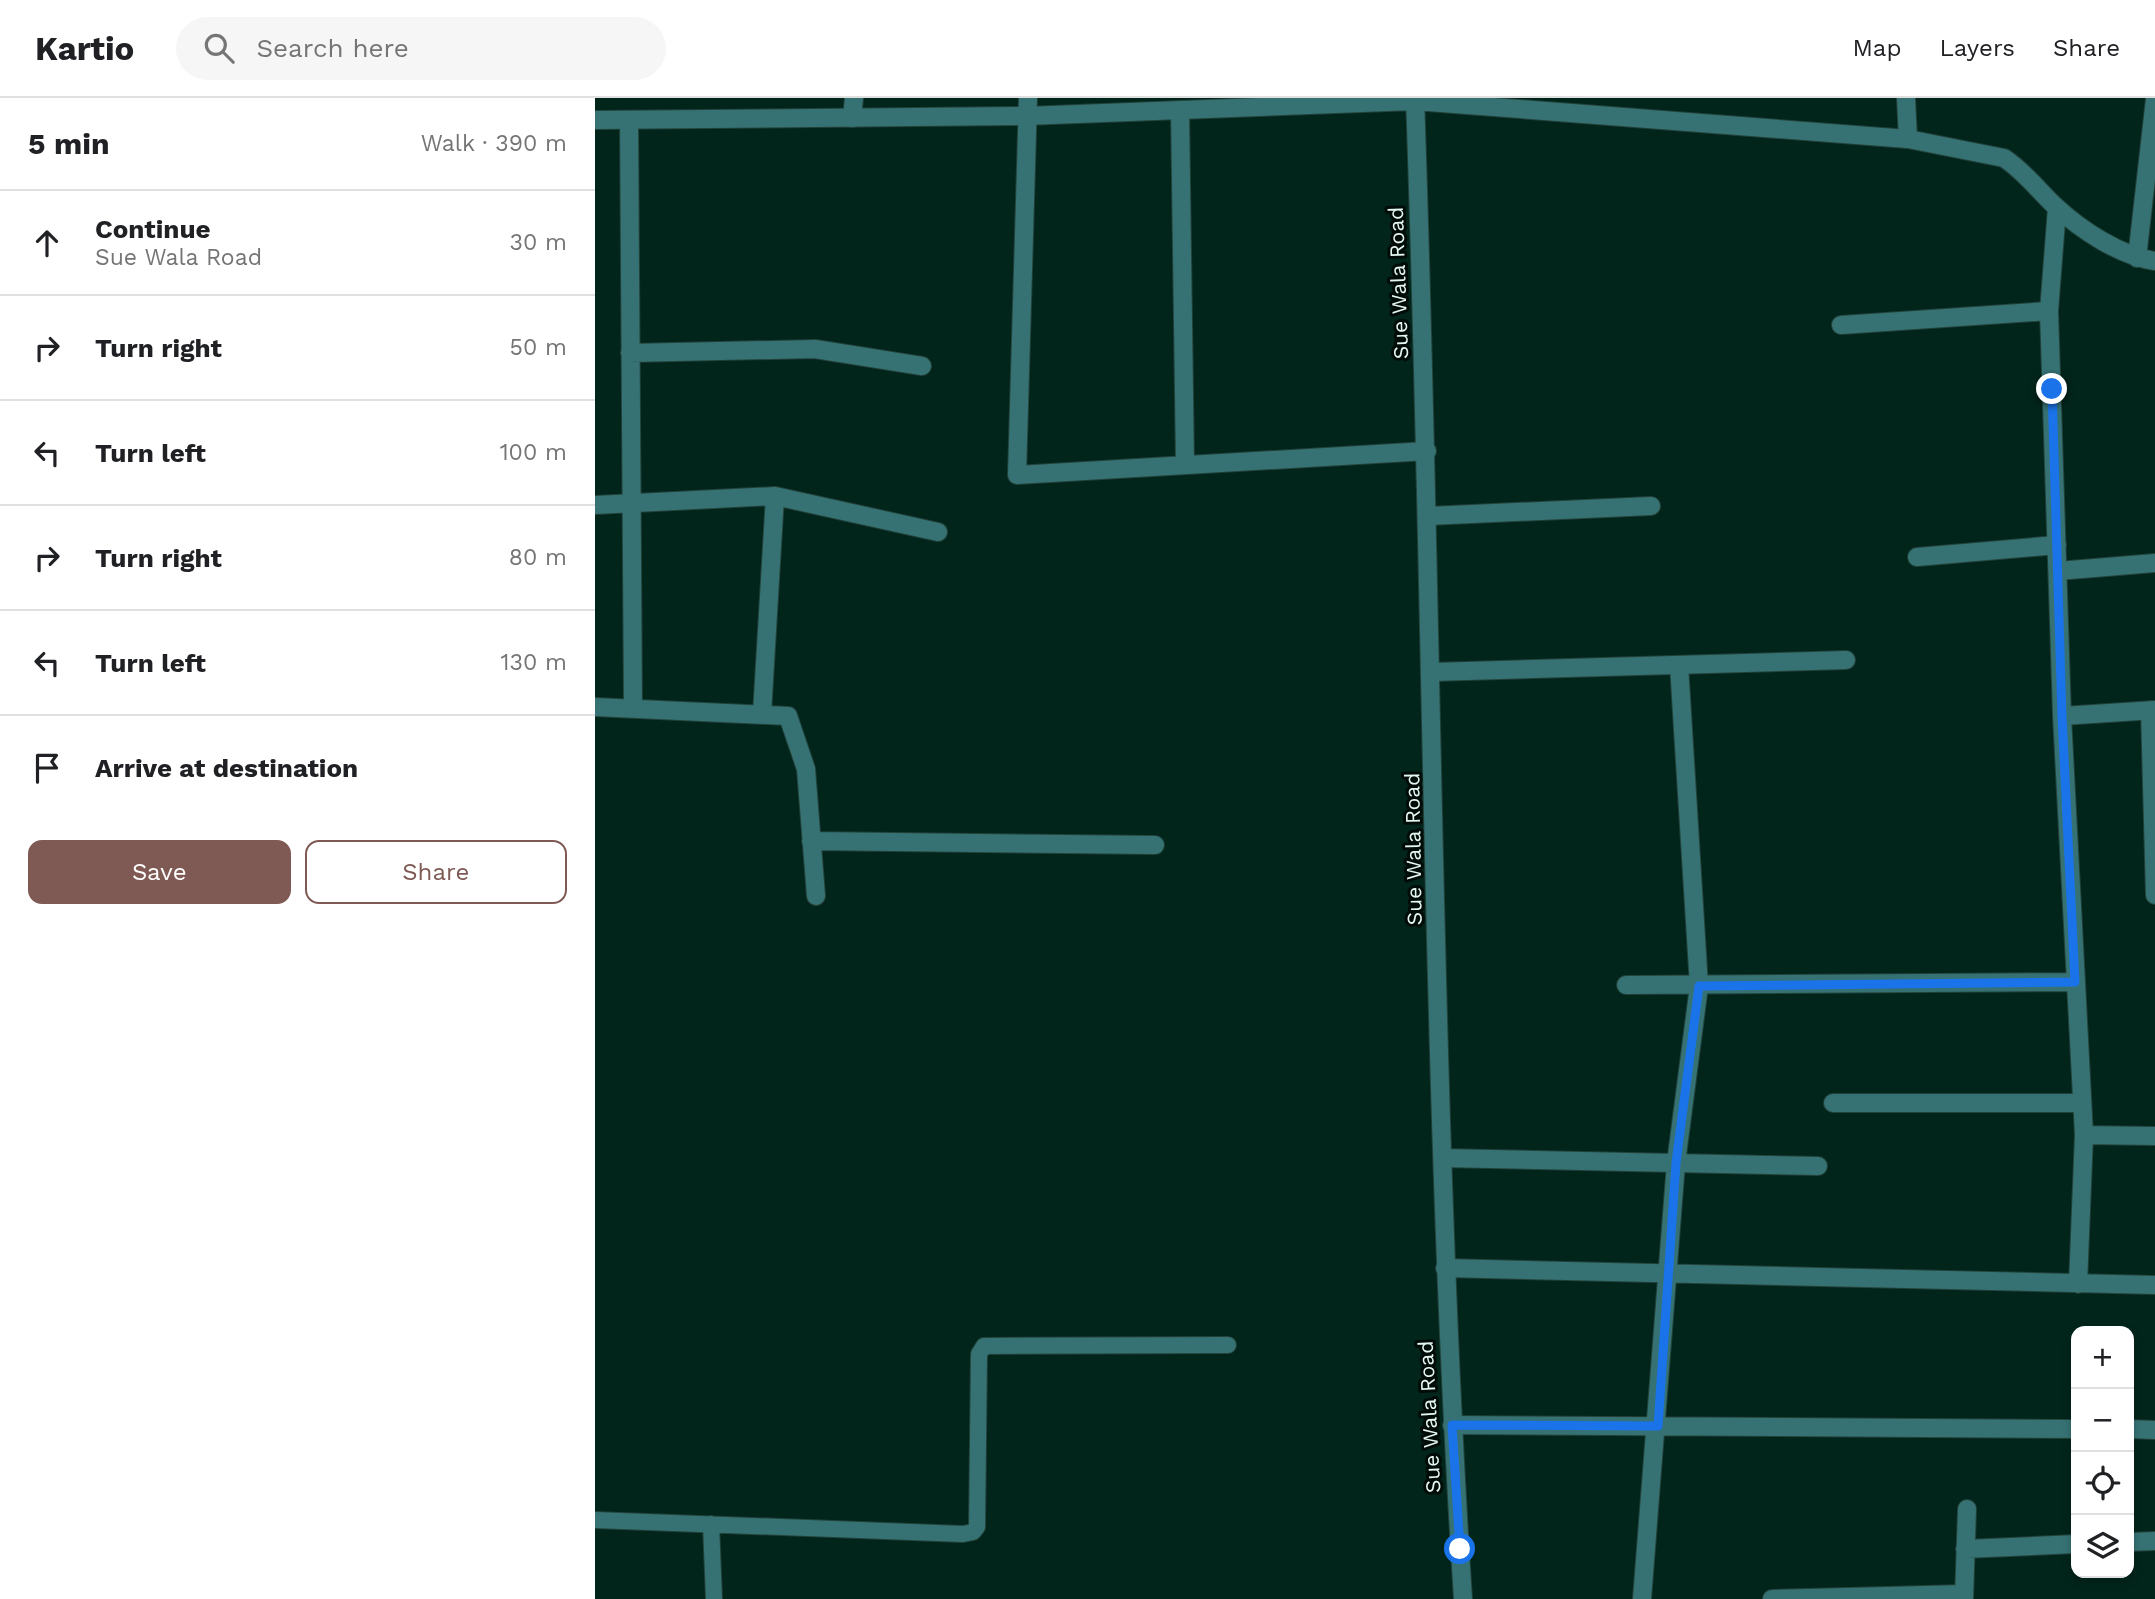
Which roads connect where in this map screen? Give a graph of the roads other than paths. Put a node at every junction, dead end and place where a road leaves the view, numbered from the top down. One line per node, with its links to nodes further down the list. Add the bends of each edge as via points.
1 (854, 98): 7 (street)
2 (1906, 98): 10 (street)
3 (1415, 99): 6 (street); 10 (street); 18 (street, Sue Wala Road)
4 (2155, 99): 12 (street)
5 (1027, 107): 6 (street); 7 (street); 19 (street, via 1017,475)
6 (1180, 110): 19 (street)
7 (852, 118): 9 (street)
8 (595, 120): 9 (street)
9 (628, 120): 16 (street)
10 (1907, 139): 11 (street, via 2004,158)
11 (2057, 208): 12 (street); 14 (street)
12 (2137, 258): 13 (street)
13 (2155, 261)
14 (2049, 311): 15 (street); 26 (street)
15 (1841, 325)
16 (630, 353): 17 (street, via 815,349); 21 (street)
17 (922, 366)
18 (1427, 451): 19 (street); 24 (street, Sue Wala Road)
19 (1185, 464)
20 (775, 496): 21 (street); 25 (street); 36 (street)
21 (631, 504): 22 (street); 34 (street)
22 (595, 505)
23 (1651, 506): 24 (street)
24 (1428, 516): 32 (street, Sue Wala Road)
25 (938, 532)
26 (2057, 545): 27 (street); 29 (street)
27 (1917, 557)
28 (2155, 563): 29 (street)
29 (2058, 571): 37 (street)
30 (1846, 660): 31 (street)
31 (1679, 665): 32 (street); 44 (street)
32 (1432, 672): 49 (street, Sue Wala Road)
33 (595, 707): 34 (street)
34 (633, 707): 36 (street)
35 (2152, 710): 37 (street); 40 (street)
36 (762, 714): 38 (street, via 787,716 798,743 806,769)
37 (2062, 716): 42 (street)
38 (811, 841): 39 (street); 41 (street)
39 (1155, 845)
40 (2155, 895)
41 (816, 896)
42 (2075, 982): 44 (street); 46 (street)
43 (1626, 985): 44 (street)
44 (1699, 986): 50 (street)
45 (1833, 1103): 46 (street)
46 (2082, 1103): 47 (street)
47 (2084, 1135): 48 (street); 54 (street)
48 (2155, 1136)
49 (1443, 1158): 50 (street); 52 (street, Sue Wala Road)
50 (1676, 1163): 51 (street); 53 (street)
51 (1818, 1166)
52 (1445, 1268): 53 (street); 57 (street, Sue Wala Road)
53 (1668, 1273): 54 (street); 58 (street)
54 (2078, 1284): 55 (street)
55 (2155, 1286)
56 (1228, 1345): 64 (lane, via 984,1346 979,1354 977,1527 973,1532)
57 (1452, 1425): 58 (street); 71 (street, Sue Wala Road)
58 (1658, 1426): 59 (street); 72 (street)
59 (2071, 1429)
60 (2134, 1429): 61 (street)
61 (2155, 1430)
62 (1967, 1509): 68 (street)
63 (595, 1520): 64 (lane)
64 (711, 1524): 70 (lane)
65 (2155, 1541): 66 (street)
66 (2134, 1542)
67 (2071, 1544): 68 (street)
68 (1965, 1549): 69 (street)
69 (1964, 1597): 73 (street)
70 (715, 1599)
71 (1463, 1599)
72 (1642, 1599)
73 (1772, 1599)

